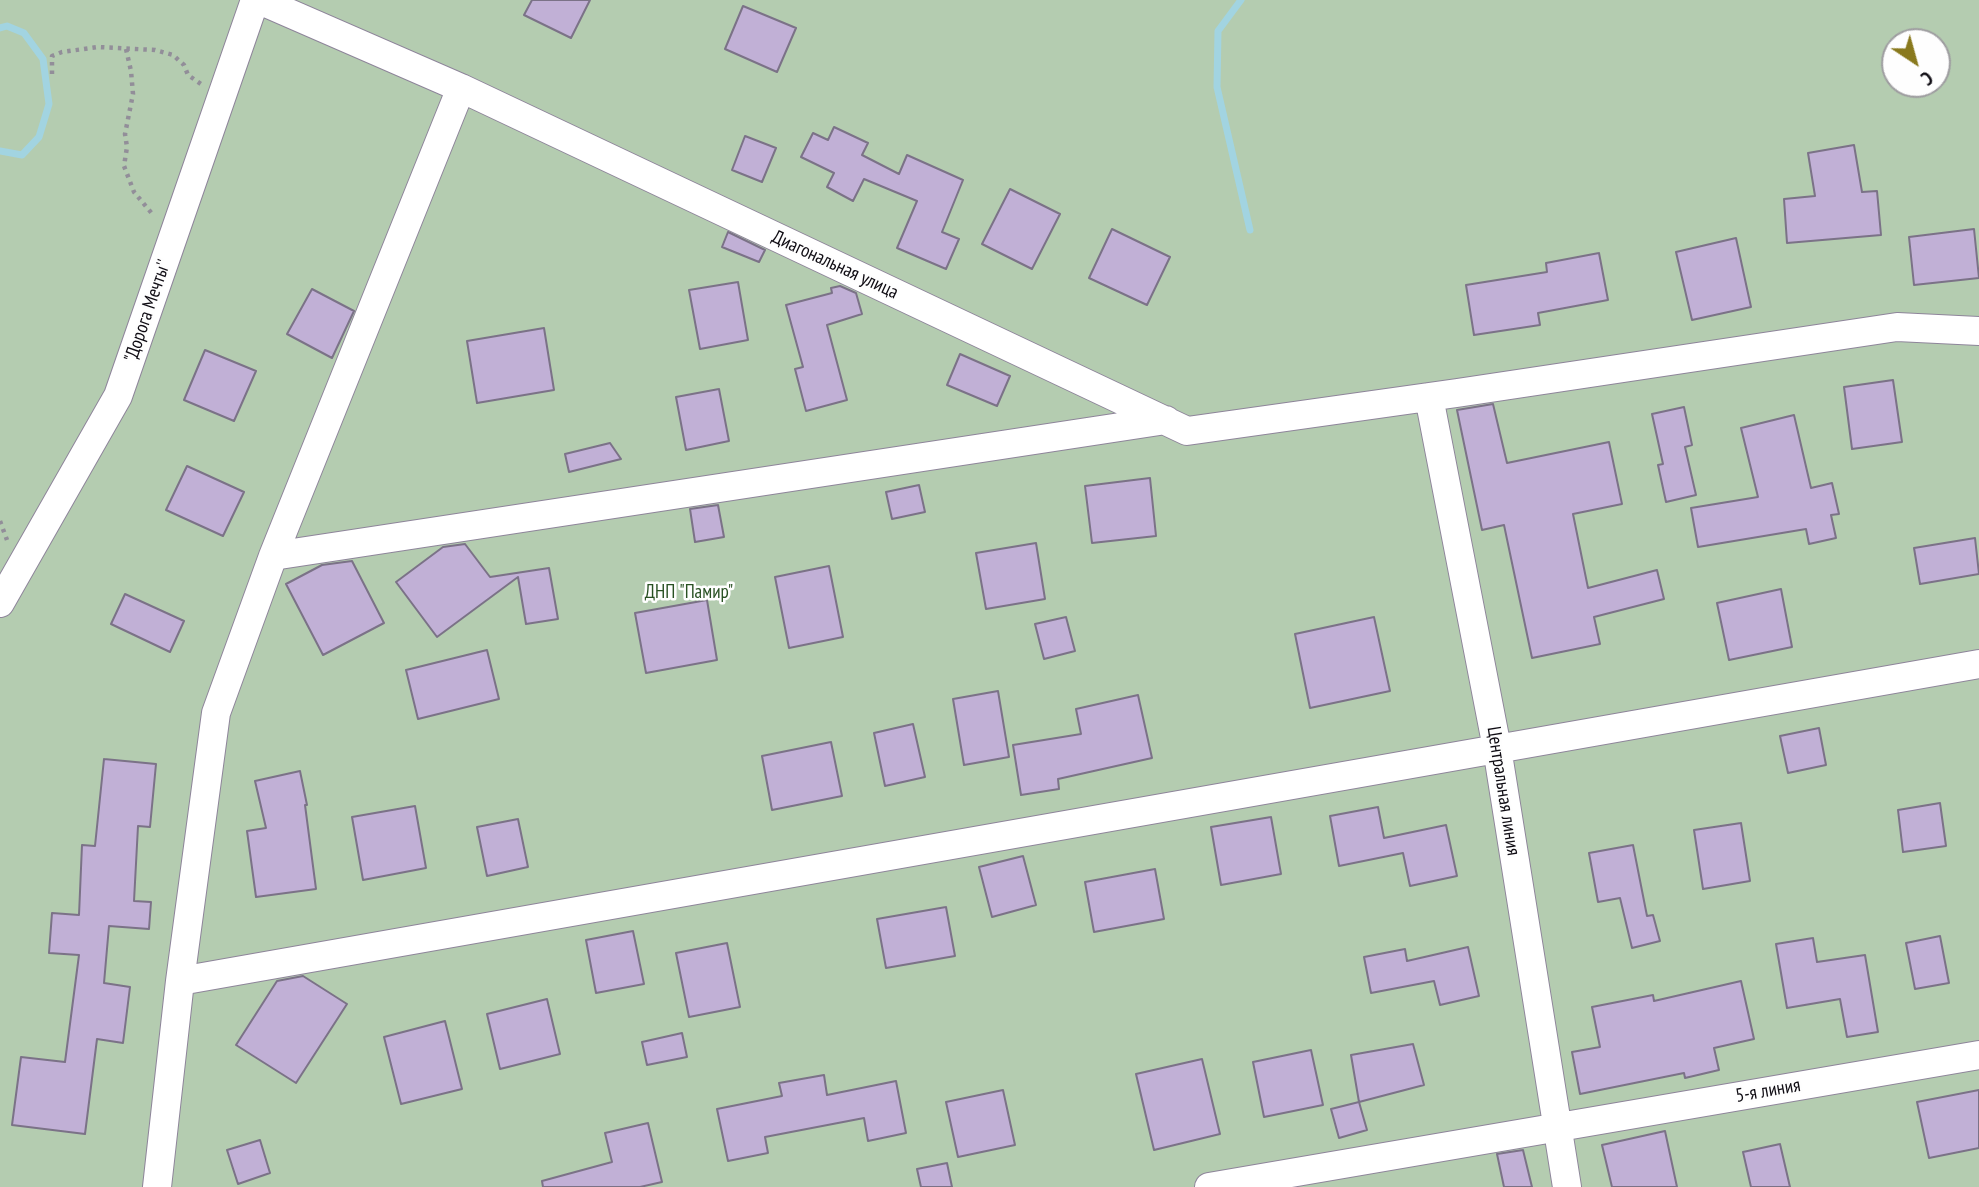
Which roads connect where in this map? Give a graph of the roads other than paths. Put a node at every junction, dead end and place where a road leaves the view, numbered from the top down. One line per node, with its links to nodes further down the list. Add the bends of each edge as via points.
1 (257, 0): 2 (street, Диагональная улица); 7 (street, "Дорога Мечты'', via 118,396)
2 (461, 88): 5 (street, Диагональная улица); 6 (street)
3 (1979, 331): 4 (street, Диагональная улица, via 1898,327)
4 (1429, 397): 5 (street, Диагональная улица, via 1187,431); 9 (street, Центральная линия)
5 (1166, 420): 6 (street)
6 (273, 556): 10 (street, via 216,713)
7 (0, 604)
8 (1979, 663): 9 (street)
9 (1497, 748): 10 (street); 12 (street, Центральная линия)
10 (180, 981): 13 (street)
11 (1979, 1055): 12 (street, 5-я линия)
12 (1556, 1128): 14 (street, 5-я линия); 15 (street, Центральная линия)
13 (157, 1187)
14 (1209, 1187)
15 (1567, 1187)

